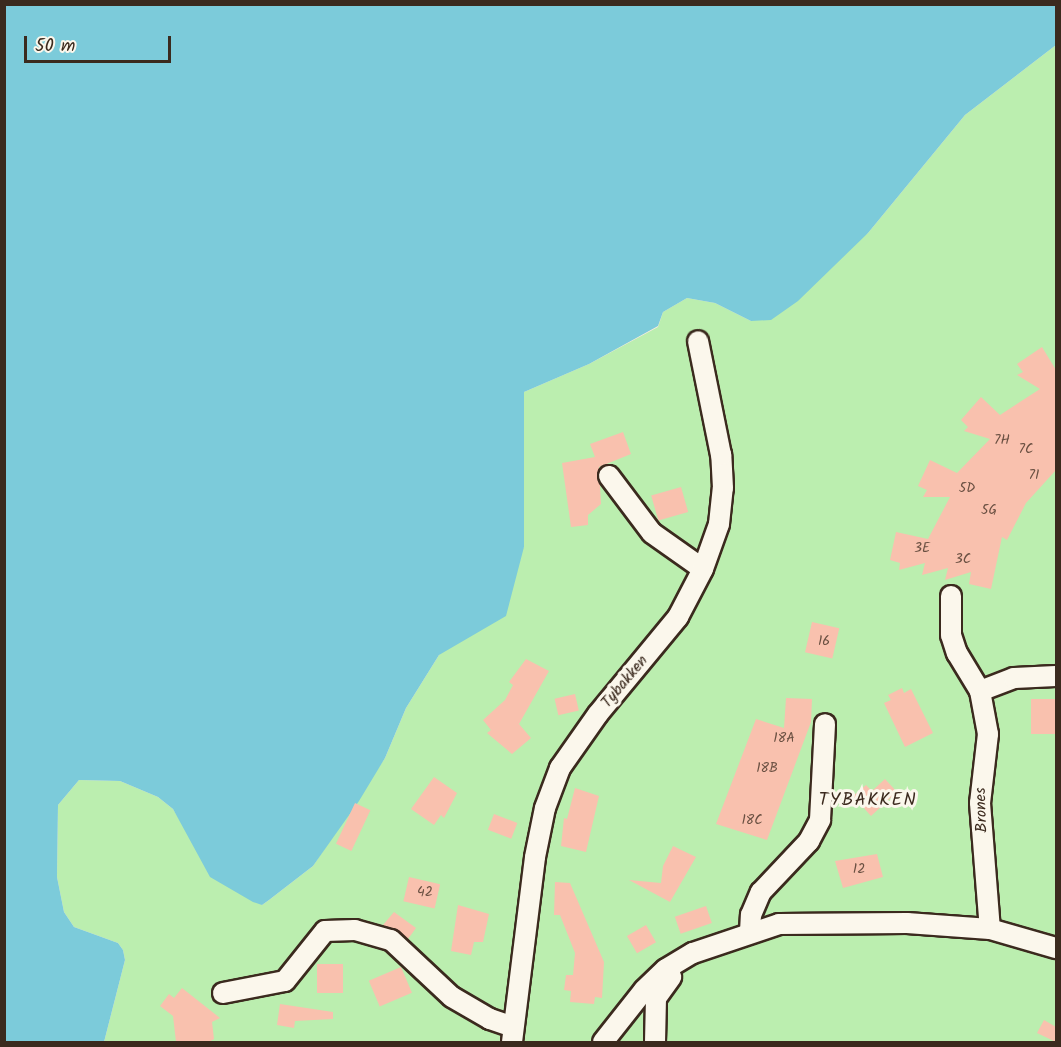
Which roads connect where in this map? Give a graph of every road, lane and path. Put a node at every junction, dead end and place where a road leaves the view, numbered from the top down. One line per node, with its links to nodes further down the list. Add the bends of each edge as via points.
1 (698, 341): 3 (street, Tybakken, via 721,455 723,488 719,524)
2 (609, 476): 3 (street, via 652,533)
3 (703, 569): 13 (street, Tybakken, via 678,616 598,714 560,768 545,808 535,858)
4 (951, 596): 6 (street, Brones, via 951,635)
5 (1056, 676): 6 (street, via 1014,678)
6 (980, 692): 8 (street, Brones, via 988,734 980,804)
7 (825, 724): 9 (street, via 820,820 809,841 761,892 751,915)
8 (990, 929): 9 (street, via 907,923 804,923 779,924); 10 (street)
9 (750, 932): 11 (street, via 693,952)
10 (1056, 948)
11 (666, 969): 14 (street); 15 (street, via 672,978 656,998)
12 (223, 993): 13 (street, Tybakken, via 285,981 325,931 355,930 391,940 452,997)
13 (513, 1035)
14 (603, 1042)
15 (656, 1042)

